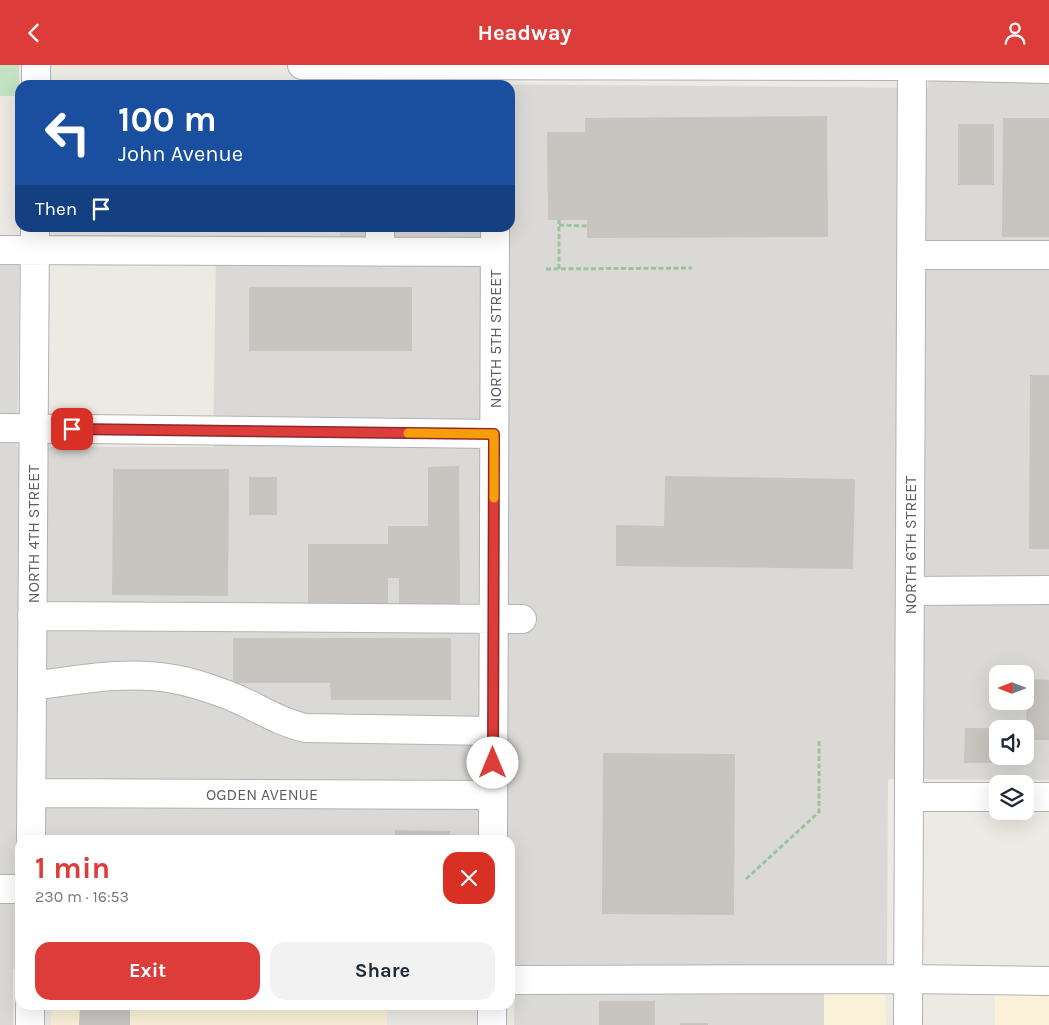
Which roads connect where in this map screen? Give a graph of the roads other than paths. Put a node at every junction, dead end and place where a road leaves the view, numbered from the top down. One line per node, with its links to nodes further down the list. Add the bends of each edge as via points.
1 (36, 65): 7 (street)
2 (302, 65): 3 (street)
3 (377, 65): 4 (street); 8 (street)
4 (496, 65): 5 (street); 9 (street)
5 (912, 65): 6 (street); 14 (street, NORTH 6TH STREET)
6 (1049, 69)
7 (36, 80)
8 (377, 80)
9 (496, 80)
10 (35, 239): 11 (street); 13 (street); 17 (street, NORTH 4TH STREET)
11 (380, 240): 12 (street)
12 (495, 240): 18 (street, NORTH 5TH STREET)
13 (0, 250)
14 (912, 255): 15 (street); 20 (street, NORTH 6TH STREET)
15 (1049, 255)
16 (0, 428): 17 (street)
17 (34, 429): 18 (street); 21 (street, NORTH 4TH STREET)
18 (494, 434): 22 (street, NORTH 5TH STREET)
19 (1049, 590): 20 (street)
20 (910, 591): 28 (street, NORTH 6TH STREET)
21 (32, 616): 22 (street); 24 (street, NORTH 4TH STREET)
22 (494, 619): 23 (street); 25 (street, NORTH 5TH STREET)
23 (522, 619)
24 (32, 686): 25 (street, via 116,676 152,676 226,694 284,722 306,728); 26 (street, NORTH 4TH STREET)
25 (493, 731): 27 (street, NORTH 5TH STREET)
26 (32, 793): 27 (street, OGDEN AVENUE); 32 (street, NORTH 4TH STREET)
27 (493, 795): 33 (street, NORTH 5TH STREET)
28 (909, 797): 29 (street); 36 (street, NORTH 6TH STREET)
29 (989, 797)
30 (1034, 797): 31 (street)
31 (1049, 797)
32 (31, 835)
33 (493, 835)
34 (0, 889): 35 (street)
35 (15, 889)
36 (908, 979): 37 (street); 38 (street); 43 (street, NORTH 6TH STREET)
37 (515, 980)
38 (1049, 981)
39 (30, 1010): 41 (street)
40 (492, 1010): 42 (street)
41 (30, 1025)
42 (492, 1025)
43 (908, 1025)

